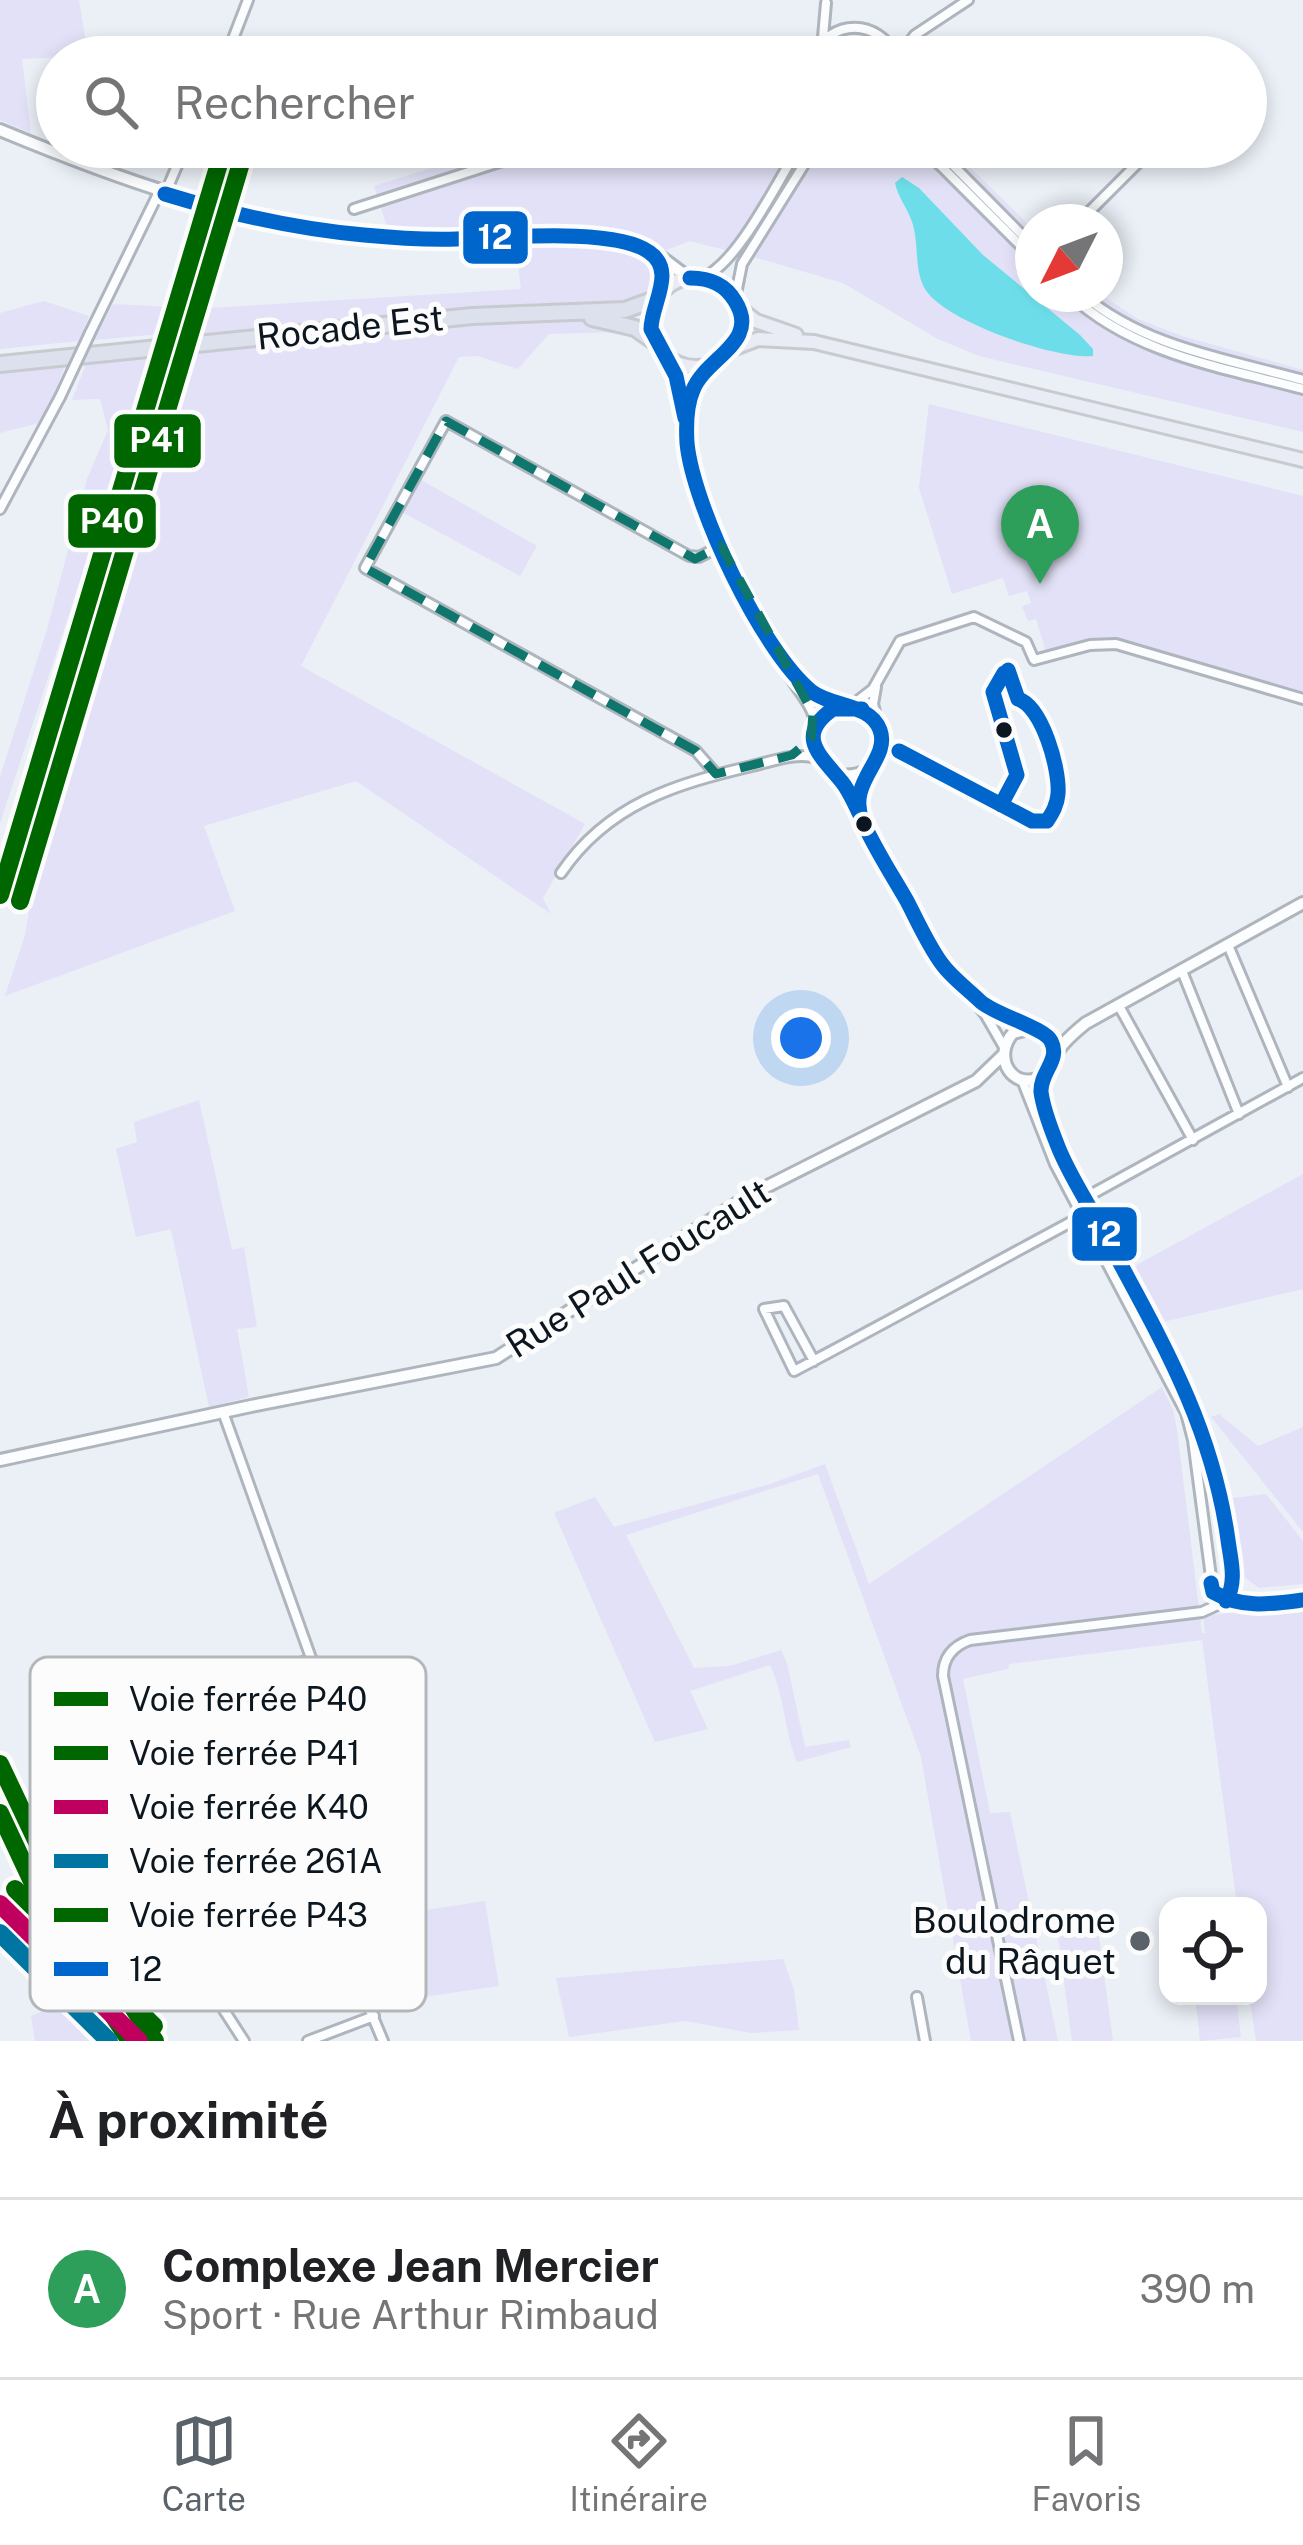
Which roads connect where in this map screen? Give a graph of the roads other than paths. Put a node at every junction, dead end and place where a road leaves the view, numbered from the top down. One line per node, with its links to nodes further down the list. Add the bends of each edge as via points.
1 (248, 0): 6 (street)
2 (968, 0): 5 (street)
3 (826, 2): 4 (street); 7 (street)
4 (848, 28): 8 (street); 9 (street)
5 (914, 35): 10 (street)
6 (234, 36)
7 (821, 36)
8 (830, 36)
9 (881, 36)
10 (911, 36)
11 (0, 130): 12 (street)
12 (36, 144)
13 (98, 168): 21 (street)
14 (174, 168): 21 (street)
15 (481, 168): 23 (street)
16 (786, 168): 27 (street, via 731,253)
17 (802, 168): 29 (street, via 742,264)
18 (943, 168): 25 (street)
19 (956, 168): 24 (street)
20 (1133, 168): 22 (street)
21 (162, 193): 26 (street, via 362,235 553,237); 43 (street, bridge)
22 (1097, 204)
23 (354, 209)
24 (1015, 228)
25 (1015, 241)
26 (648, 250): 27 (street); 28 (street, via 661,266)
27 (696, 278): 28 (main road); 29 (main road, via 721,285)
28 (660, 295): 32 (highway, Rocade Est, via 629,309); 33 (main road, via 651,319)
29 (736, 303): 34 (main road, via 756,321); 35 (main road, via 741,327)
30 (1092, 312): 40 (street, via 1152,347)
31 (1106, 312): 39 (street, via 1162,341)
32 (557, 314): 33 (highway, Rocade Est, via 616,322); 37 (highway, Rocade Est)
33 (655, 342): 36 (main road)
34 (814, 342): 35 (main road, via 758,339); 42 (main road)
35 (732, 349): 38 (main road)
36 (666, 356): 38 (main road); 41 (street)
37 (0, 364)
38 (709, 366): 41 (street, via 691,392)
39 (1303, 380)
40 (1303, 389)
41 (687, 432): 44 (street, via 695,484)
42 (1303, 460)
43 (0, 509)
44 (721, 546): 45 (street); 55 (street, via 689,556 446,421 365,568 696,751)
45 (778, 653): 48 (street, via 815,694); 50 (street)
46 (879, 680): 47 (street, via 900,641 974,617 1026,642 1034,660 1116,644); 48 (street); 49 (street)
47 (1303, 700)
48 (848, 706): 49 (street); 50 (street, via 830,710)
49 (879, 723): 53 (street, via 882,751)
50 (815, 729): 51 (street); 52 (street)
51 (787, 758): 52 (street); 55 (street)
52 (820, 762): 54 (street)
53 (866, 770): 54 (street); 56 (street)
54 (833, 772): 56 (street)
55 (716, 774): 57 (street, via 632,805)
56 (860, 817): 61 (street, via 935,956)
57 (561, 873)
58 (1303, 903): 59 (street)
59 (1228, 945): 60 (street); 71 (street)
60 (1182, 971): 62 (street); 72 (street)
61 (968, 993): 64 (street); 65 (street)
62 (1119, 1006): 63 (street); 73 (street)
63 (1086, 1023): 64 (street); 66 (street)
64 (1035, 1029): 65 (street, via 1013,1033); 66 (street, via 1051,1040)
65 (1003, 1051): 68 (street); 70 (street, Rue Paul Foucault)
66 (1055, 1057): 67 (street)
67 (1044, 1075): 68 (street); 74 (street, via 1052,1131)
68 (1019, 1078): 70 (street, Rue Paul Foucault); 74 (street)
69 (1303, 1078): 71 (street)
70 (976, 1081): 77 (street, Rue Paul Foucault, via 750,1195 502,1356)
71 (1288, 1087): 72 (street)
72 (1239, 1114): 73 (street)
73 (1193, 1139): 74 (street)
74 (1080, 1201): 75 (street)
75 (1087, 1214): 76 (street); 80 (street, via 1186,1413 1212,1590); 80 (street, via 1205,1432 1234,1586)
76 (814, 1360): 76 (street, via 784,1306 764,1309 794,1371)
77 (223, 1412): 78 (street, Rue Paul Foucault); 81 (street)
78 (0, 1460)
79 (1303, 1600): 80 (street)
80 (1226, 1601): 90 (street, via 1200,1612 970,1640 944,1663)
81 (311, 1657)
82 (916, 1997): 89 (street)
83 (225, 2011): 86 (street)
84 (372, 2011): 85 (street)
85 (374, 2016): 87 (street); 88 (street)
86 (244, 2041)
87 (308, 2041)
88 (383, 2041)
89 (925, 2041)
90 (1019, 2041)

